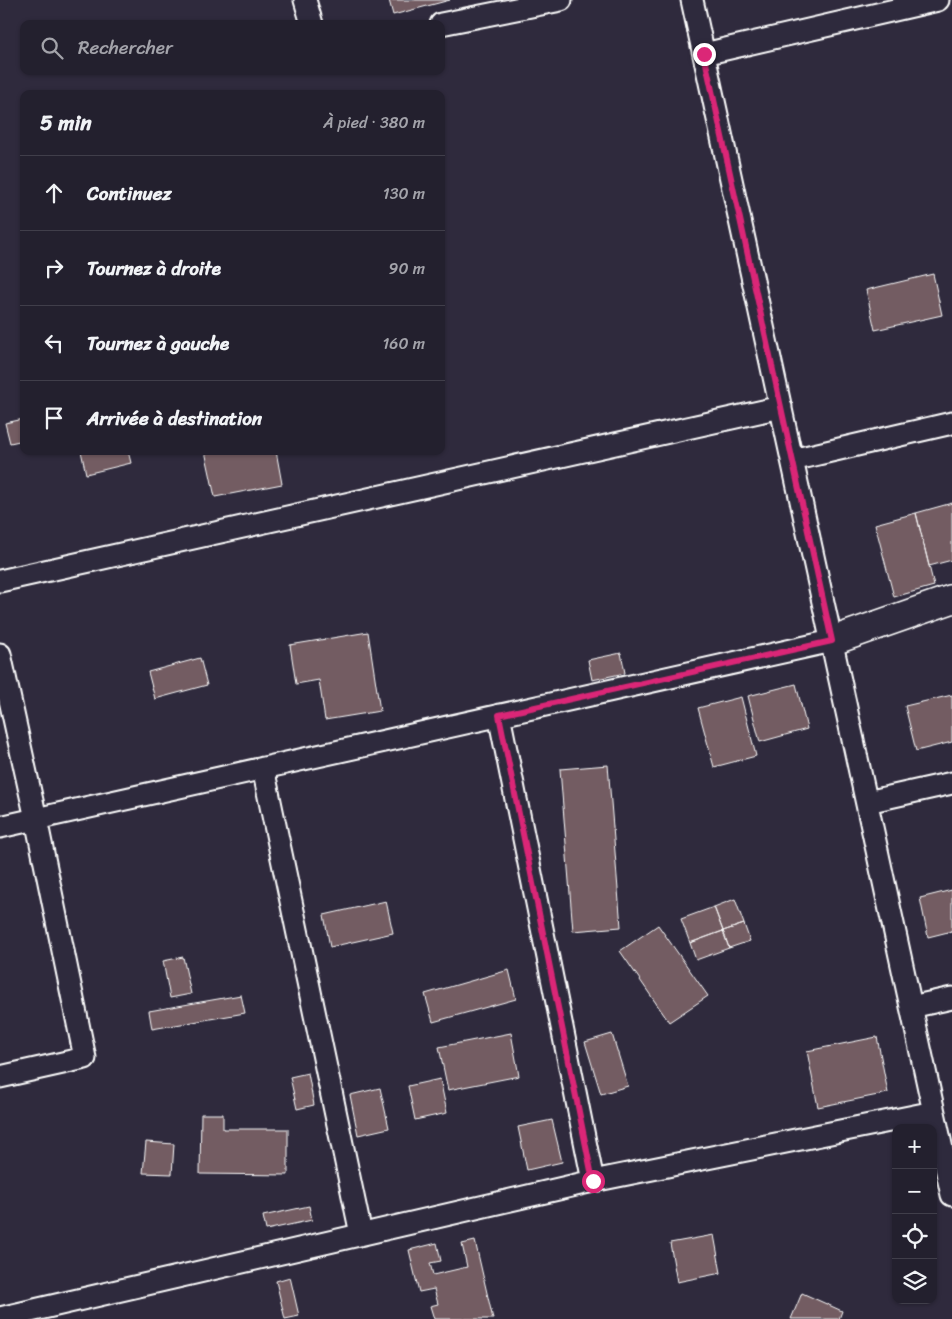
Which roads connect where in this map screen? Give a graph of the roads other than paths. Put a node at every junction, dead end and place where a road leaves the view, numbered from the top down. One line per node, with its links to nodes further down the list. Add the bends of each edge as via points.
1 (305, 0): 5 (street)
2 (561, 0): 6 (street)
3 (692, 0): 7 (street)
4 (938, 0): 7 (street)
5 (311, 20)
6 (445, 23)
7 (704, 54): 8 (street)
8 (781, 407): 10 (street); 11 (street)
9 (952, 423): 10 (street)
10 (792, 460): 13 (street)
11 (0, 581)
12 (952, 599): 13 (street)
13 (832, 641): 15 (street); 18 (street)
14 (0, 654): 19 (street)
15 (499, 715): 16 (street); 25 (street)
16 (263, 768): 19 (street); 27 (street)
17 (952, 783): 18 (street)
18 (866, 802): 22 (street)
19 (36, 819): 20 (street); 23 (street, via 85,1058)
20 (0, 827)
21 (952, 998): 22 (street)
22 (911, 1007): 24 (street)
23 (0, 1077)
24 (934, 1112): 25 (street); 26 (street)
25 (593, 1181): 27 (street)
26 (952, 1195)
27 (361, 1234): 28 (street)
28 (0, 1318)

